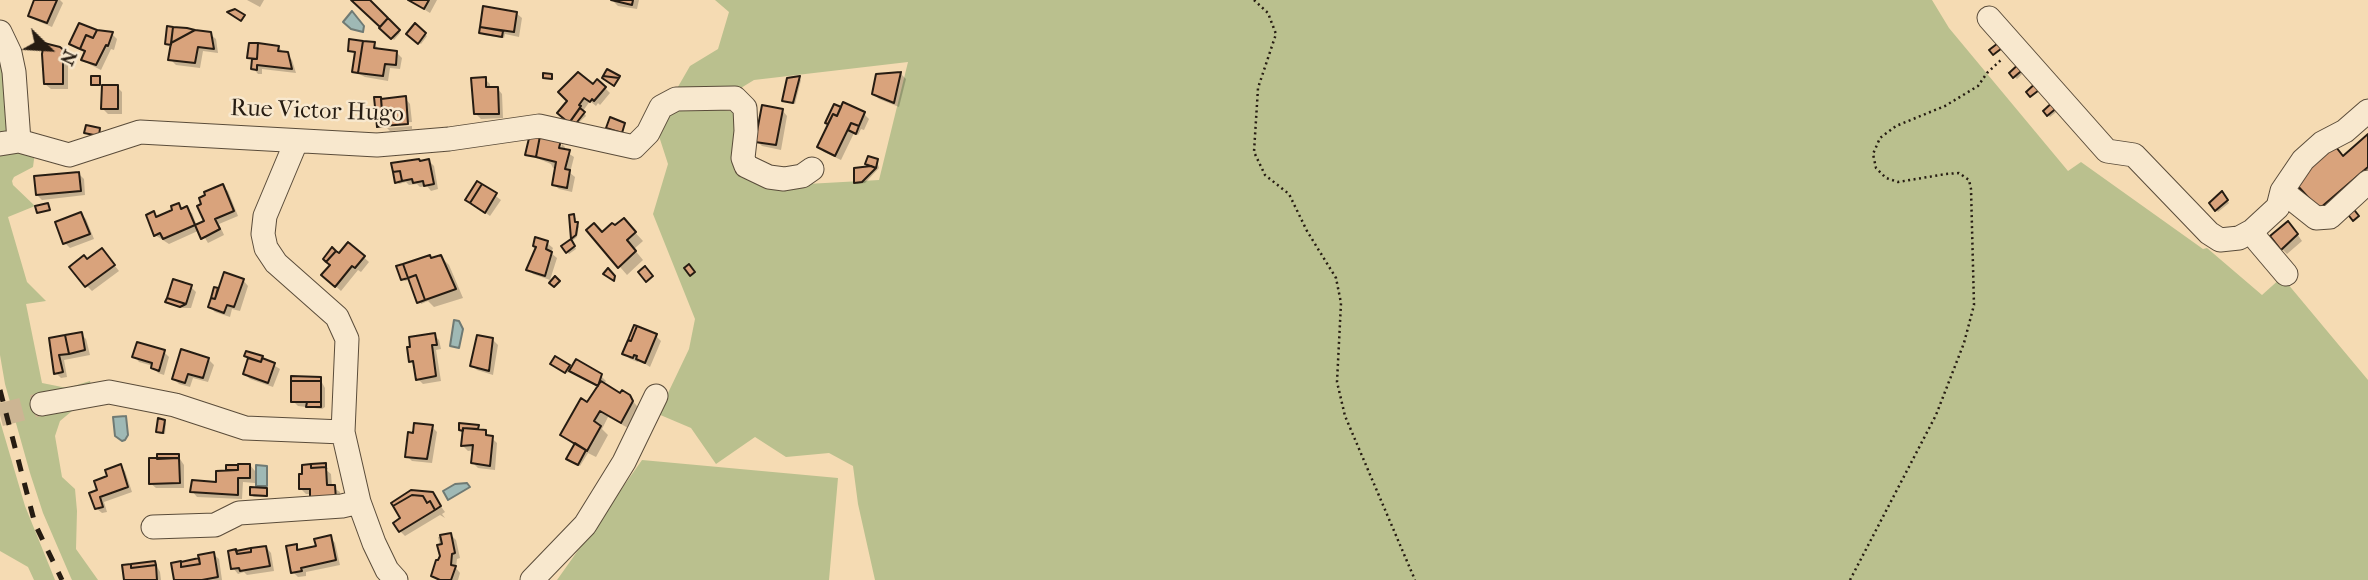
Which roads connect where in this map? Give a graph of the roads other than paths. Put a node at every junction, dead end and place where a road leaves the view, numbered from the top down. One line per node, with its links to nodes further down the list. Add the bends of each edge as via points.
1 (1989, 18): 9 (street, via 2107,151 2134,155 2220,240 2239,238)
2 (0, 32): 5 (street, via 15,72)
3 (2368, 111): 8 (street, via 2303,160)
4 (296, 142): 5 (street, Rue Victor Hugo, via 140,132 69,155); 6 (street, Rue Victor Hugo, via 377,145 539,126 634,147 648,133 661,107 676,99 735,98 745,108 746,166 784,179); 13 (street, via 265,216 263,234 276,263 337,317 347,339)
5 (9, 143)
6 (812, 169)
7 (2367, 186): 8 (street, via 2330,217 2316,218)
8 (2282, 191): 9 (street, via 2277,207)
9 (2252, 230): 10 (street)
10 (2287, 274)
11 (656, 396): 17 (street, via 624,462 585,525)
12 (42, 404): 13 (street, via 109,392 175,405 245,428)
13 (343, 432): 14 (street)
14 (359, 502): 15 (street, via 239,513 215,525); 16 (street, via 374,543)
15 (153, 527)
16 (396, 580)
17 (532, 580)

